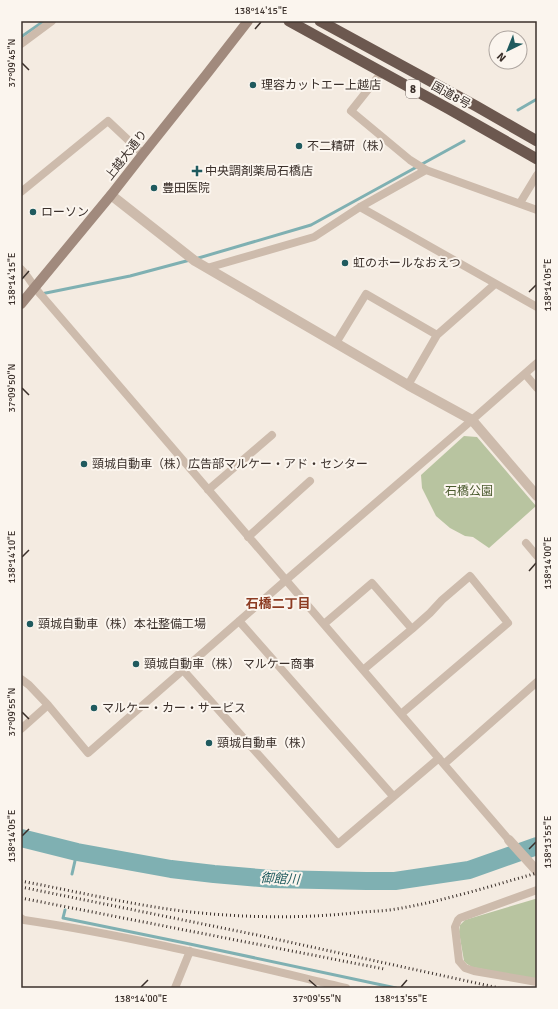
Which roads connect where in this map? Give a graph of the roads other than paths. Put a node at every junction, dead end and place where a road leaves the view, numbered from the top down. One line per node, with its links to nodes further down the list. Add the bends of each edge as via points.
1 (52, 21): 5 (street)
2 (248, 21): 8 (main road, 上越大通り)
3 (289, 21): 6 (highway, 国道8号 / 8)
4 (320, 21): 7 (highway, 国道8号 / 8)
5 (21, 44)
6 (382, 72): 9 (highway, 国道8号 / 8); 10 (street, via 350,111)
7 (537, 141)
8 (143, 154): 12 (street, via 108,122); 13 (main road, 上越大通り)
9 (537, 159)
10 (423, 168): 14 (street); 15 (street)
11 (537, 175): 14 (street)
12 (21, 192)
13 (111, 195): 17 (street); 20 (main road, 上越大通り)
14 (520, 204): 16 (street)
15 (360, 207): 17 (street, via 314,237); 19 (street)
16 (537, 210)
17 (207, 268): 24 (street)
18 (21, 269): 20 (street)
19 (495, 284): 22 (street); 23 (street)
20 (34, 287): 21 (main road, 上越大通り); 32 (street)
21 (21, 304)
22 (537, 307)
23 (437, 335): 24 (street, via 366,294); 27 (street)
24 (336, 343): 27 (street)
25 (537, 362): 26 (street)
26 (525, 374): 28 (street); 29 (street)
27 (408, 385): 29 (street)
28 (537, 388)
29 (472, 420): 33 (street); 37 (street)
30 (272, 435): 32 (street)
31 (310, 482): 34 (street)
32 (208, 490): 34 (street)
33 (537, 496)
34 (248, 537): 37 (street)
35 (526, 543): 36 (street)
36 (537, 556)
37 (286, 580): 38 (street); 39 (street)
38 (239, 621): 41 (street); 49 (street)
39 (324, 624): 40 (street, via 372,583); 42 (street)
40 (412, 629): 42 (street); 46 (street, via 470,576 508,622)
41 (183, 670): 45 (street, via 88,753); 49 (street, via 338,844)
42 (363, 670): 46 (street)
43 (21, 679): 45 (street)
44 (537, 682): 48 (street)
45 (48, 705): 47 (street)
46 (401, 714): 48 (street)
47 (21, 729)
48 (442, 761): 49 (street); 50 (street)
49 (393, 796)
50 (509, 840): 51 (street)
51 (537, 871)
52 (537, 890): 55 (street, via 460,918 454,927 459,961 464,968 474,972)
53 (22, 922): 54 (street, via 57,925)
54 (190, 951): 56 (street); 57 (street)
55 (537, 982)
56 (175, 988)
57 (346, 988)

